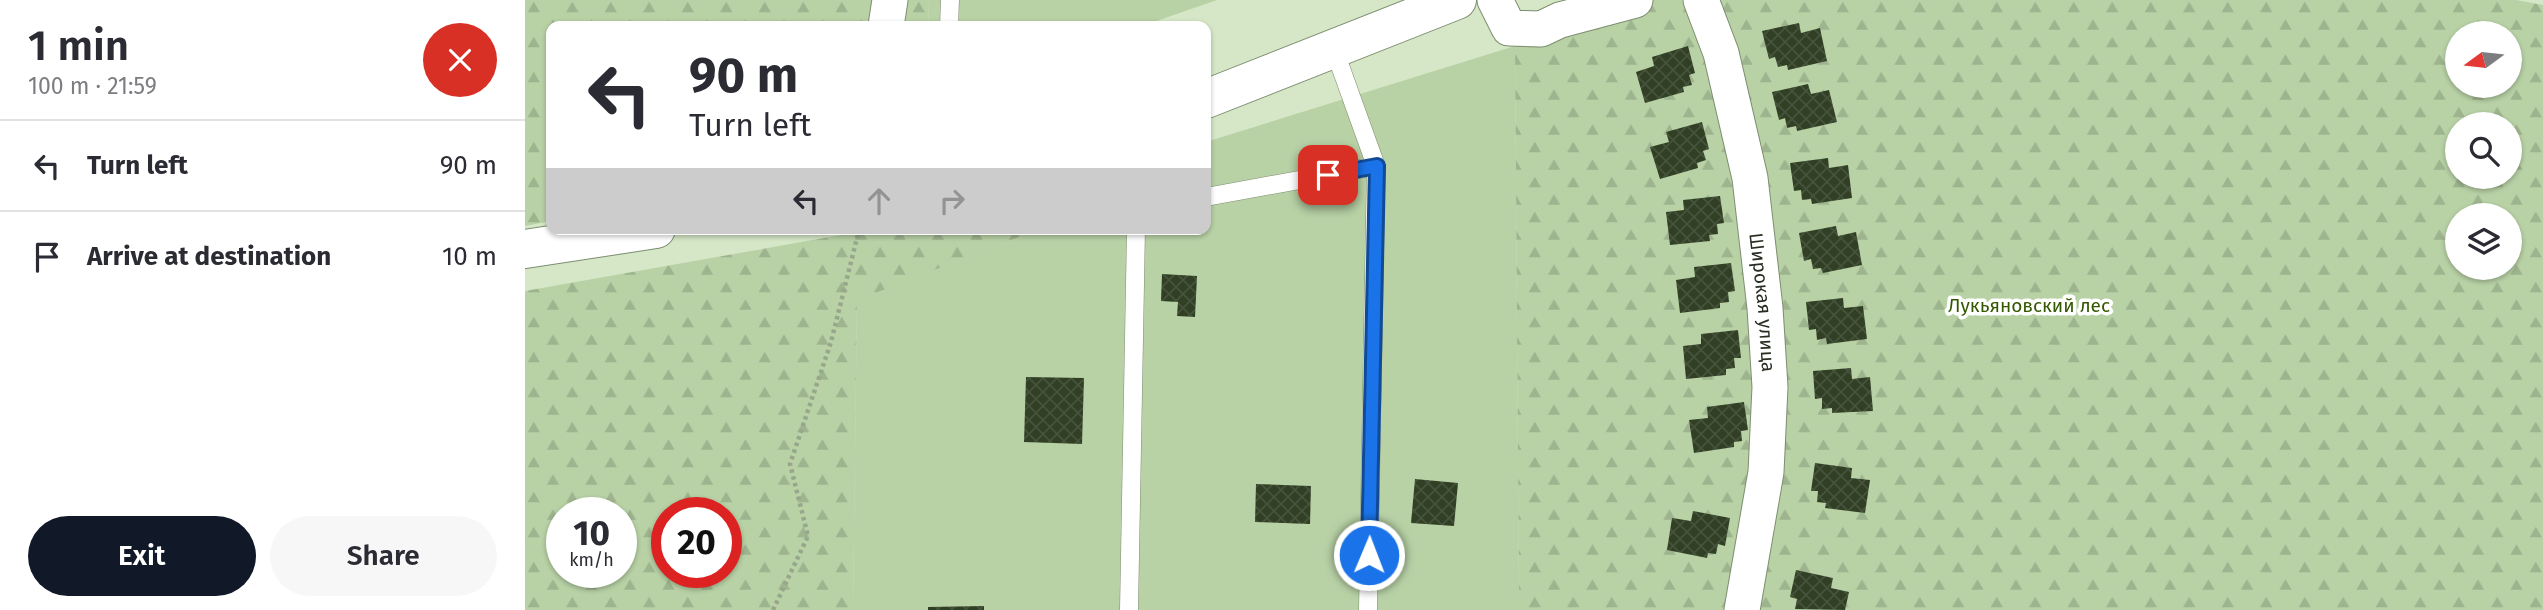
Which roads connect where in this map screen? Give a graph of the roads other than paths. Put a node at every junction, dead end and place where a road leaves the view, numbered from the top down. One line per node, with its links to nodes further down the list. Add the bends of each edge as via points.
1 (890, 0): 7 (street)
2 (950, 0): 8 (lane)
3 (1457, 0): 9 (main road)
4 (1495, 0): 5 (street, via 1509,28 1541,29)
5 (1635, 0)
6 (1701, 0): 18 (street, Широкая улица, via 1721,52 1750,178 1765,308 1770,387 1766,472)
7 (887, 21)
8 (949, 21)
9 (1334, 50): 10 (main road); 11 (lane)
10 (1211, 97)
11 (1377, 166): 12 (lane); 17 (lane)
12 (1211, 196)
13 (617, 235): 15 (main road)
14 (1136, 235): 16 (lane)
15 (525, 249)
16 (1129, 610)
17 (1368, 610)
18 (1742, 610)

